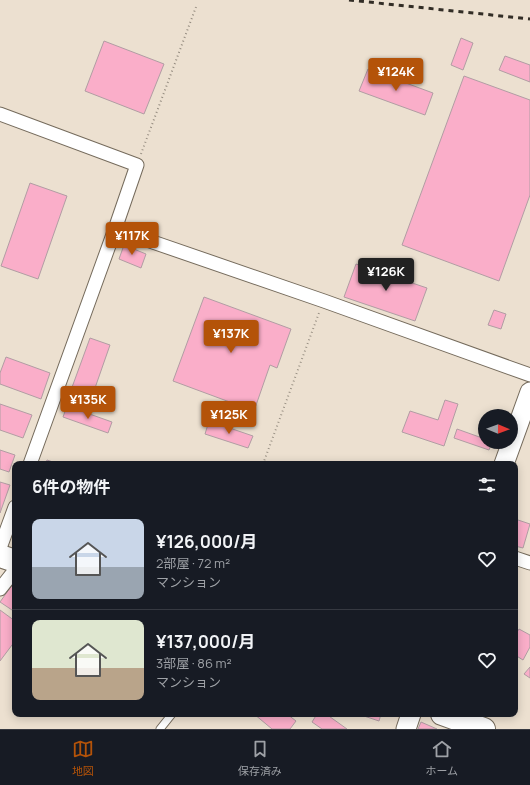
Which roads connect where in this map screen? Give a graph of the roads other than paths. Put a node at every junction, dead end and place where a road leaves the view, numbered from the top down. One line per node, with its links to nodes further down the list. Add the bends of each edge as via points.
1 (0, 114): 2 (street, via 137,165)
2 (116, 228): 3 (street); 5 (street)
3 (530, 375)
4 (530, 392): 6 (street)
5 (31, 461)
6 (505, 461)
7 (12, 515): 8 (street)
8 (0, 548)
9 (0, 556): 11 (highway)
10 (518, 559): 12 (street)
11 (12, 560)
12 (530, 563)
13 (12, 574): 14 (street)
14 (0, 589)
15 (170, 717): 18 (lane)
16 (410, 717): 19 (street)
17 (450, 717): 20 (highway)
18 (160, 729)
19 (406, 729)
20 (484, 729)

